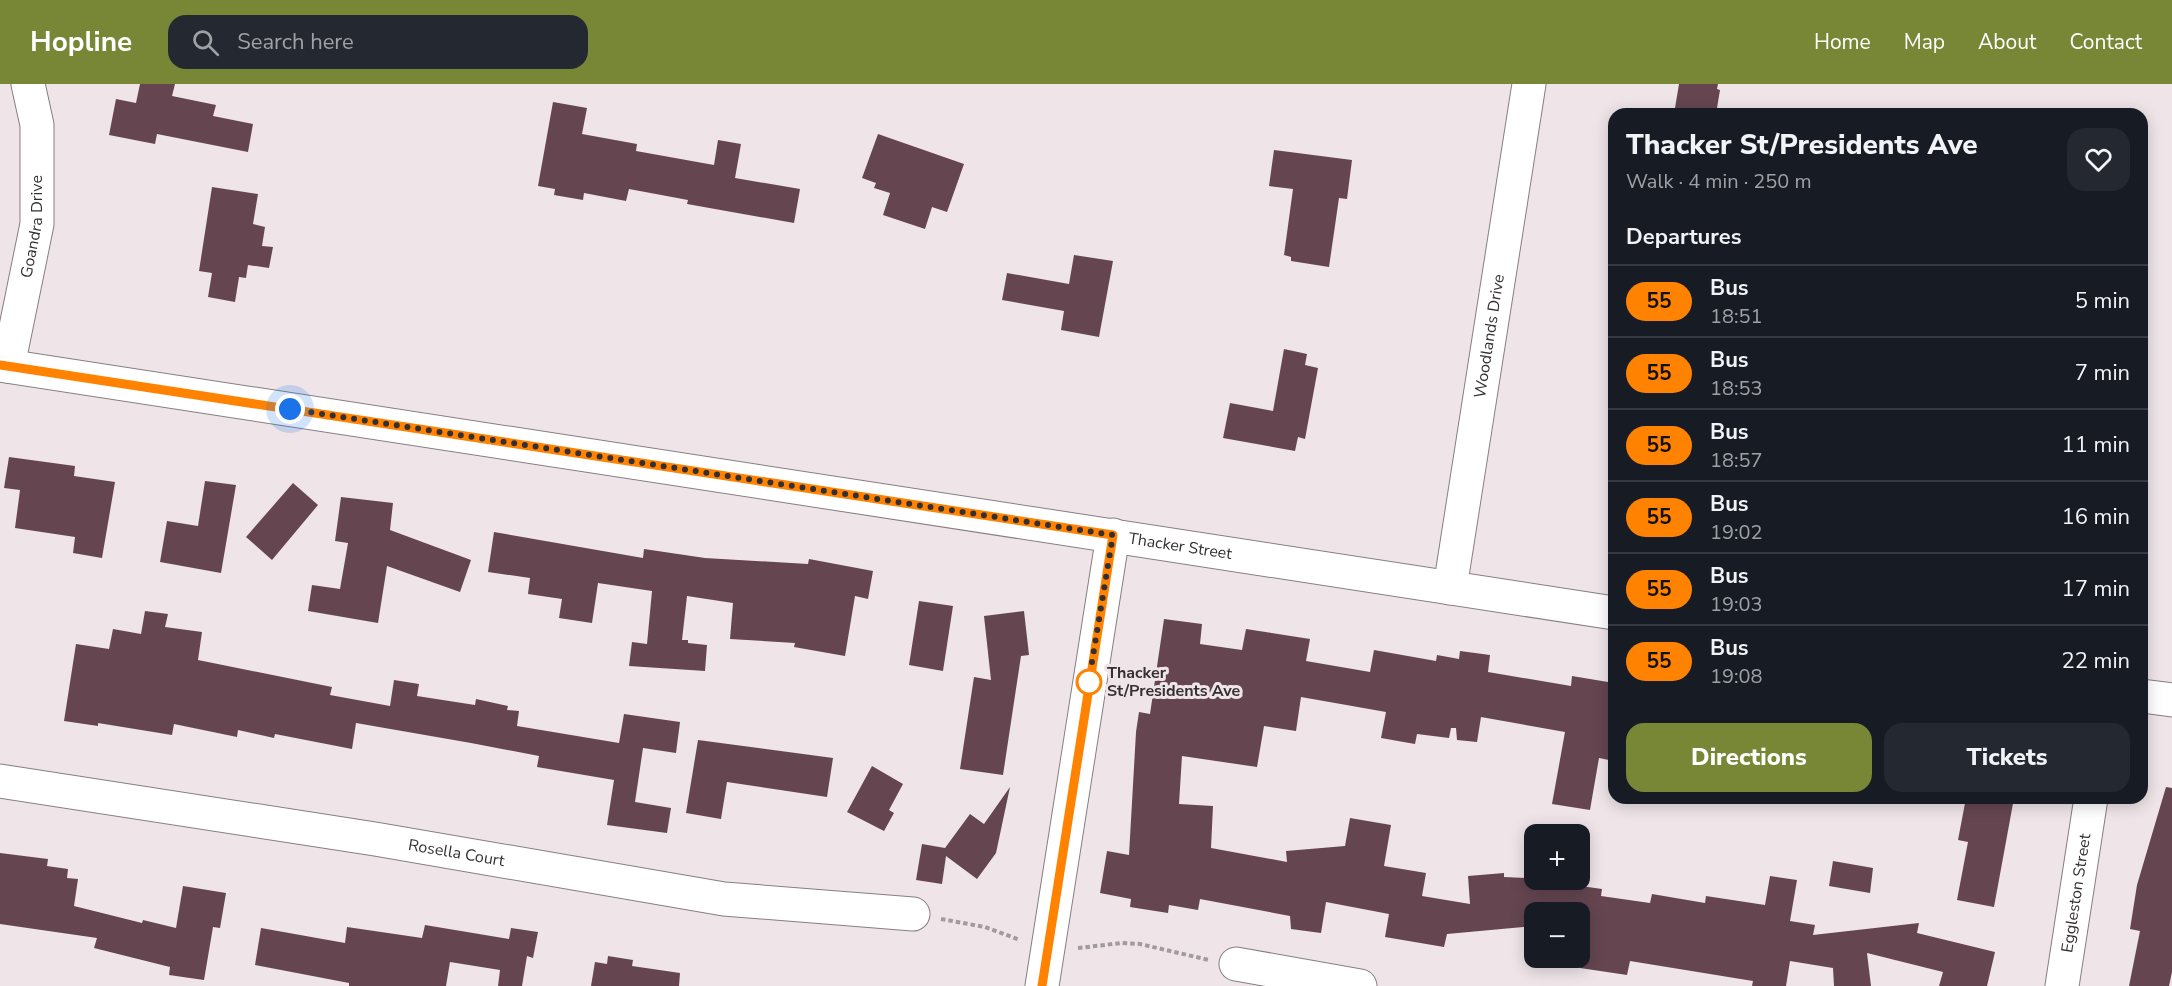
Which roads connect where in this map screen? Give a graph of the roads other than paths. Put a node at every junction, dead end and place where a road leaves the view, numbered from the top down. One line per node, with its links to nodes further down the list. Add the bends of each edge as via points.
1 (28, 84): 3 (street, Goandra Drive, via 37,125 37,224)
2 (1529, 84): 5 (street, Woodlands Drive)
3 (4, 365): 4 (street, Thacker Street)
4 (1113, 535): 5 (street, Thacker Street); 13 (street)
5 (1450, 588): 6 (street, Thacker Street)
6 (1608, 612)
7 (2148, 697): 8 (street)
8 (2172, 700)
9 (0, 781): 11 (street, Rosella Court, via 375,839 724,899)
10 (2090, 804): 15 (street, Eggleston Street)
11 (912, 914)
12 (1236, 964): 14 (street)
13 (1041, 986)
14 (1360, 986)
15 (2062, 986)

